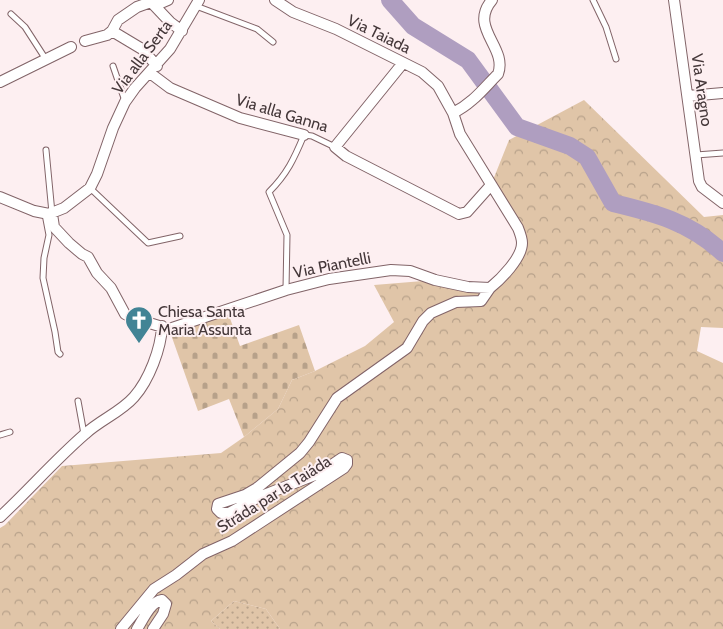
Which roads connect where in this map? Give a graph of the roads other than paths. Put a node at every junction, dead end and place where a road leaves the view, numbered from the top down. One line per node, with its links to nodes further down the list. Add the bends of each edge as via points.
1 (168, 0): 6 (street)
2 (276, 0): 16 (street, Via Taiada, via 293,12)
3 (492, 0): 23 (street, via 483,21 499,61 498,74 466,106)
4 (593, 0): 15 (lane)
5 (674, 0): 21 (street, Via Aragno)
6 (152, 3): 9 (street, via 137,7 118,20); 10 (street)
7 (197, 3): 10 (street, Via alla Serta); 12 (lane, via 257,29)
8 (11, 14): 14 (lane, via 25,27)
9 (112, 31): 11 (street); 18 (street, Via alla Ganna, via 142,49)
10 (182, 31): 18 (street, Via alla Serta)
11 (85, 41)
12 (272, 42)
13 (71, 47): 14 (street)
14 (45, 58): 19 (street)
15 (616, 59)
16 (403, 62): 23 (street, Via Taiada, via 434,81); 25 (street, Via alla Ganna)
17 (113, 66): 22 (lane)
18 (154, 69): 22 (street, Via alla Serta); 24 (street, Via alla Ganna, via 163,84 177,91 240,118)
19 (0, 82)
20 (723, 93): 21 (street)
21 (688, 96): 28 (street, Via Aragno)
22 (126, 102): 30 (street, Via alla Serta)
23 (453, 113): 29 (street, Via Taiada, via 460,134)
24 (304, 135): 25 (lane, Via alla Ganna); 36 (lane, via 284,176 269,192 287,235)
25 (335, 147): 29 (street, via 346,156 458,214 467,212)
26 (46, 150): 33 (lane)
27 (723, 153): 28 (lane)
28 (695, 155): 32 (street, Via Aragno, via 700,184)
29 (492, 186): 35 (street, Via Taiada, via 518,228 522,241 519,254)
30 (90, 188): 33 (street, Via alla Serta, via 68,206); 34 (lane, via 148,243)
31 (0, 196): 33 (street)
32 (723, 203)
33 (49, 214): 37 (street, via 54,227 88,257 126,314); 38 (lane, via 43,278)
34 (180, 236)
35 (490, 288): 36 (street, Via Piantelli, via 468,287 410,271 391,270 329,279); 44 (street, Stráda par la Taiáda, via 481,301 456,302 431,313 407,348 337,398 300,453 257,488 218,504 216,509 221,513 229,512 320,473 342,458 347,460 344,468 232,541 203,554 154,589)
36 (286, 290): 37 (street, Via Piantelli)
37 (165, 328): 41 (street, via 145,380 135,396)
38 (60, 354)
39 (78, 401): 41 (lane)
40 (10, 432): 42 (lane)
41 (84, 434): 43 (street)
42 (0, 435)
43 (0, 517)
44 (121, 629)
45 (137, 629): 46 (street, via 152,606 162,600 166,604 165,610)
46 (153, 629)

